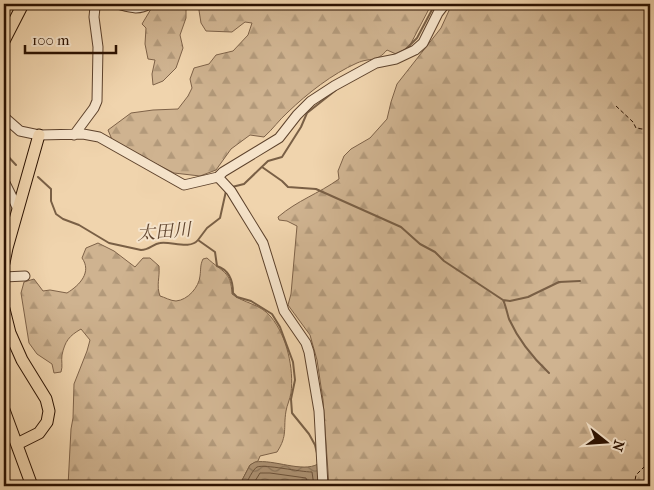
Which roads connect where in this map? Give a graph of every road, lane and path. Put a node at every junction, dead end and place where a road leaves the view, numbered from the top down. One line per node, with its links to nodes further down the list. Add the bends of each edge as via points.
1 (23, 4): 6 (main road)
2 (98, 4): 11 (street, via 94,17 98,47 97,101)
3 (117, 4): 4 (street, via 132,8)
4 (149, 4)
5 (445, 4): 12 (street, via 415,50 396,59 376,62 334,86 311,101 279,138)
6 (4, 41)
7 (616, 106): 9 (path, via 636,128)
8 (4, 117): 10 (street, via 20,131)
9 (650, 128)
10 (39, 135): 11 (street); 14 (main road)
11 (74, 135): 12 (street, via 99,137 184,185)
12 (218, 177): 23 (street, via 231,191 263,243 284,311 306,343 318,395)
13 (4, 181): 14 (street)
14 (18, 210): 15 (main road)
15 (4, 263)
16 (25, 276): 17 (street)
17 (4, 277)
18 (4, 309): 20 (main road, via 10,333 46,399 49,411 47,422 39,433)
19 (4, 410): 20 (main road)
20 (17, 444): 22 (main road)
21 (650, 462): 24 (path, via 636,475)
22 (32, 486)
23 (323, 486)
24 (634, 486)

